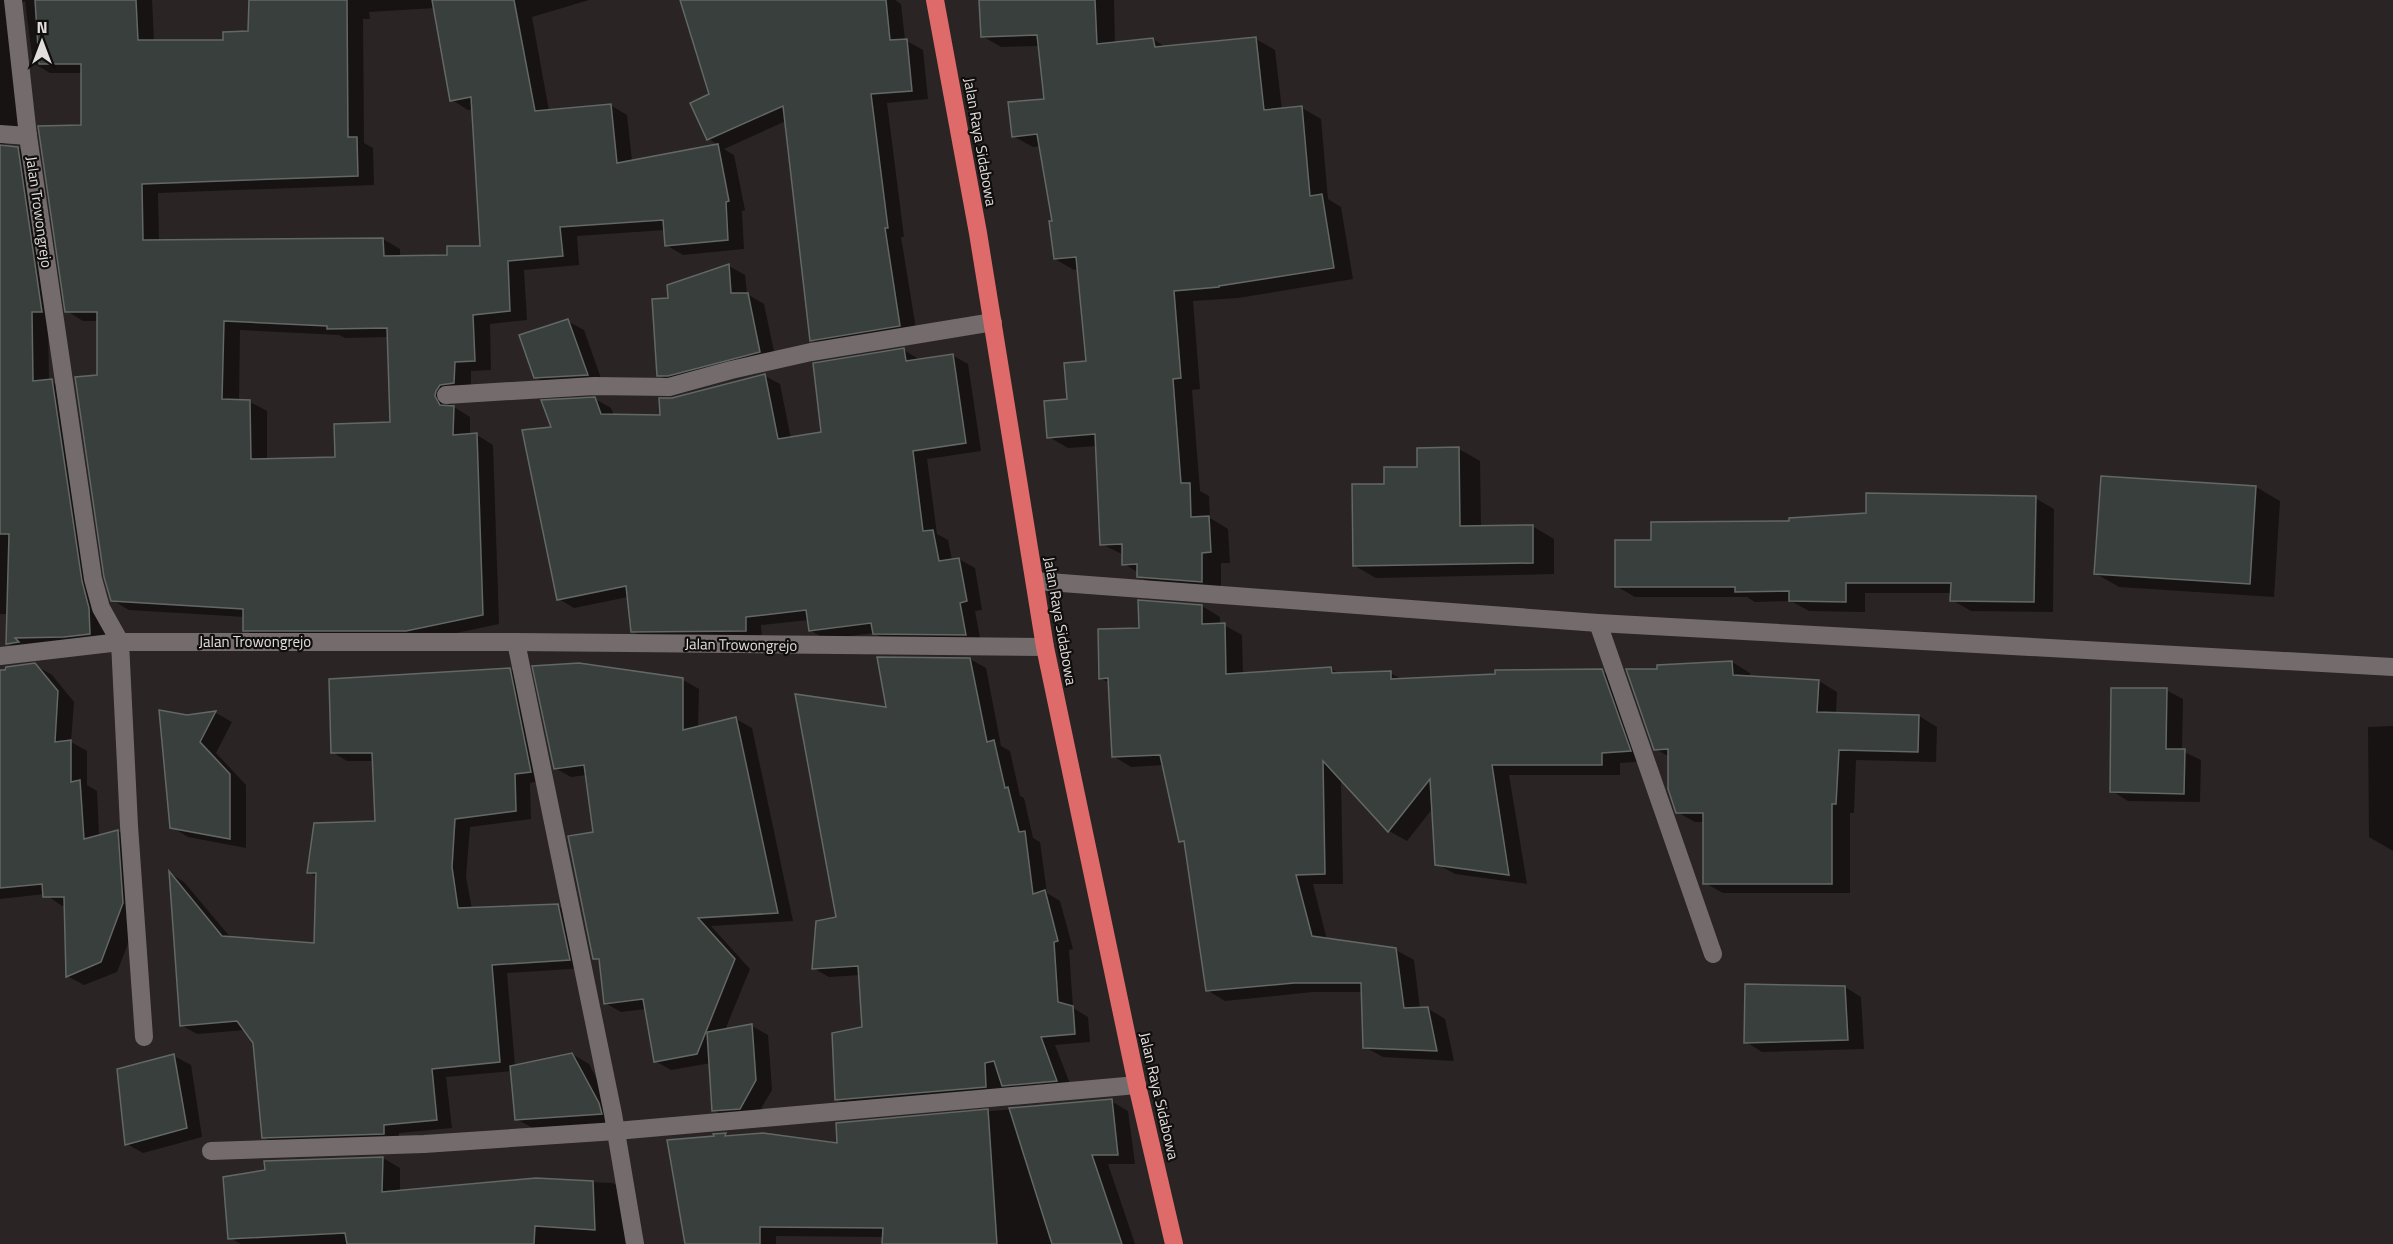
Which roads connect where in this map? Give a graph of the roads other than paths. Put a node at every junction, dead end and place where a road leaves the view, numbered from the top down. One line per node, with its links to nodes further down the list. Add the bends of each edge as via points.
1 (13, 0): 4 (street, Jalan Trowongrejo)
2 (935, 0): 5 (highway, Jalan Raya Sidabowa)
3 (0, 134): 4 (street)
4 (28, 136): 9 (street, Jalan Trowongrejo, via 93,579 101,608)
5 (993, 322): 6 (street, via 811,352 669,387 594,386); 7 (highway, Jalan Raya Sidabowa)
6 (446, 395)
7 (1035, 581): 8 (street); 11 (highway, Jalan Raya Sidabowa)
8 (1598, 623): 13 (street); 14 (street)
9 (120, 642): 10 (street, Jalan Trowongrejo); 12 (street); 15 (street)
10 (516, 642): 11 (street, Jalan Trowongrejo); 17 (street)
11 (1045, 647): 16 (highway, Jalan Raya Sidabowa)
12 (0, 656)
13 (2393, 667)
14 (1713, 954)
15 (144, 1037)
16 (1137, 1086): 17 (street); 20 (highway, Jalan Raya Sidabowa)
17 (616, 1131): 18 (street, via 424,1144); 19 (street)
18 (211, 1151)
19 (635, 1244)
20 (1174, 1244)

